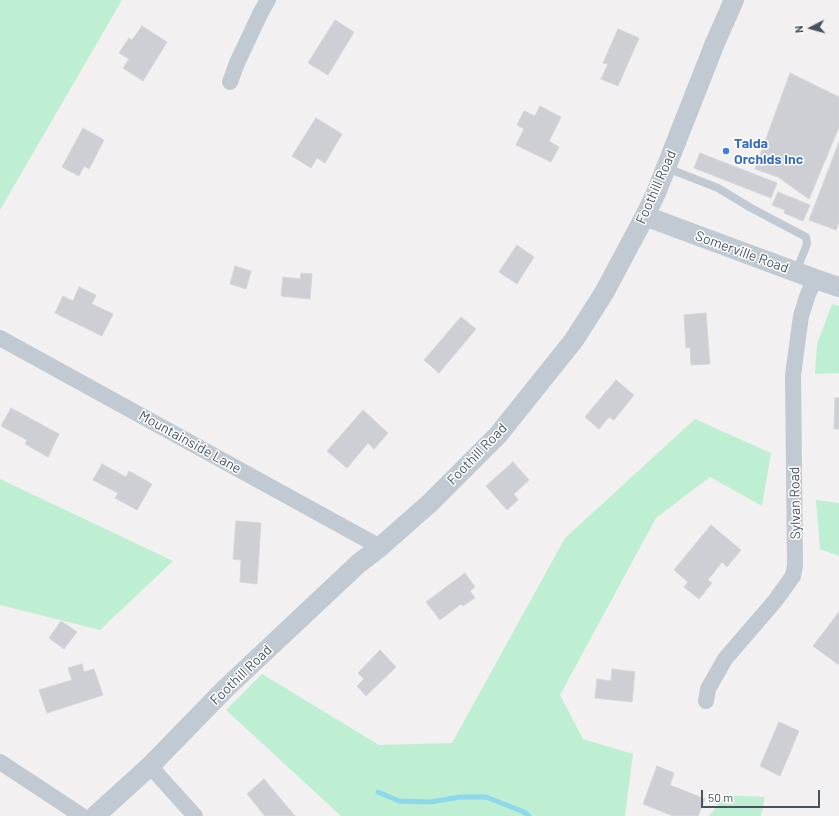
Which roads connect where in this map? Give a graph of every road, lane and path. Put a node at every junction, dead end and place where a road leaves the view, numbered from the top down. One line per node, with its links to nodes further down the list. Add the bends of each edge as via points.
1 (268, 0): 3 (street)
2 (734, 0): 4 (street, Foothill Road)
3 (230, 82)
4 (666, 167): 5 (street, Foothill Road); 6 (lane, via 718,188 806,237)
5 (645, 216): 6 (street, Somerville Road); 10 (street, Foothill Road, via 604,293 574,340 498,435 430,503)
6 (796, 272): 7 (street, Somerville Road)
7 (815, 279): 8 (street, Somerville Road); 11 (street, Sylvan Road, via 801,316 793,375 793,576 775,601 724,659 708,689)
8 (839, 287)
9 (0, 338): 10 (street, Mountainside Lane)
10 (380, 547): 13 (street, Foothill Road, via 358,564 225,689)
11 (706, 701)
12 (0, 762): 14 (street)
13 (150, 766): 15 (street, Foothill Road); 16 (street)
14 (82, 816)
15 (95, 816)
16 (195, 816)

